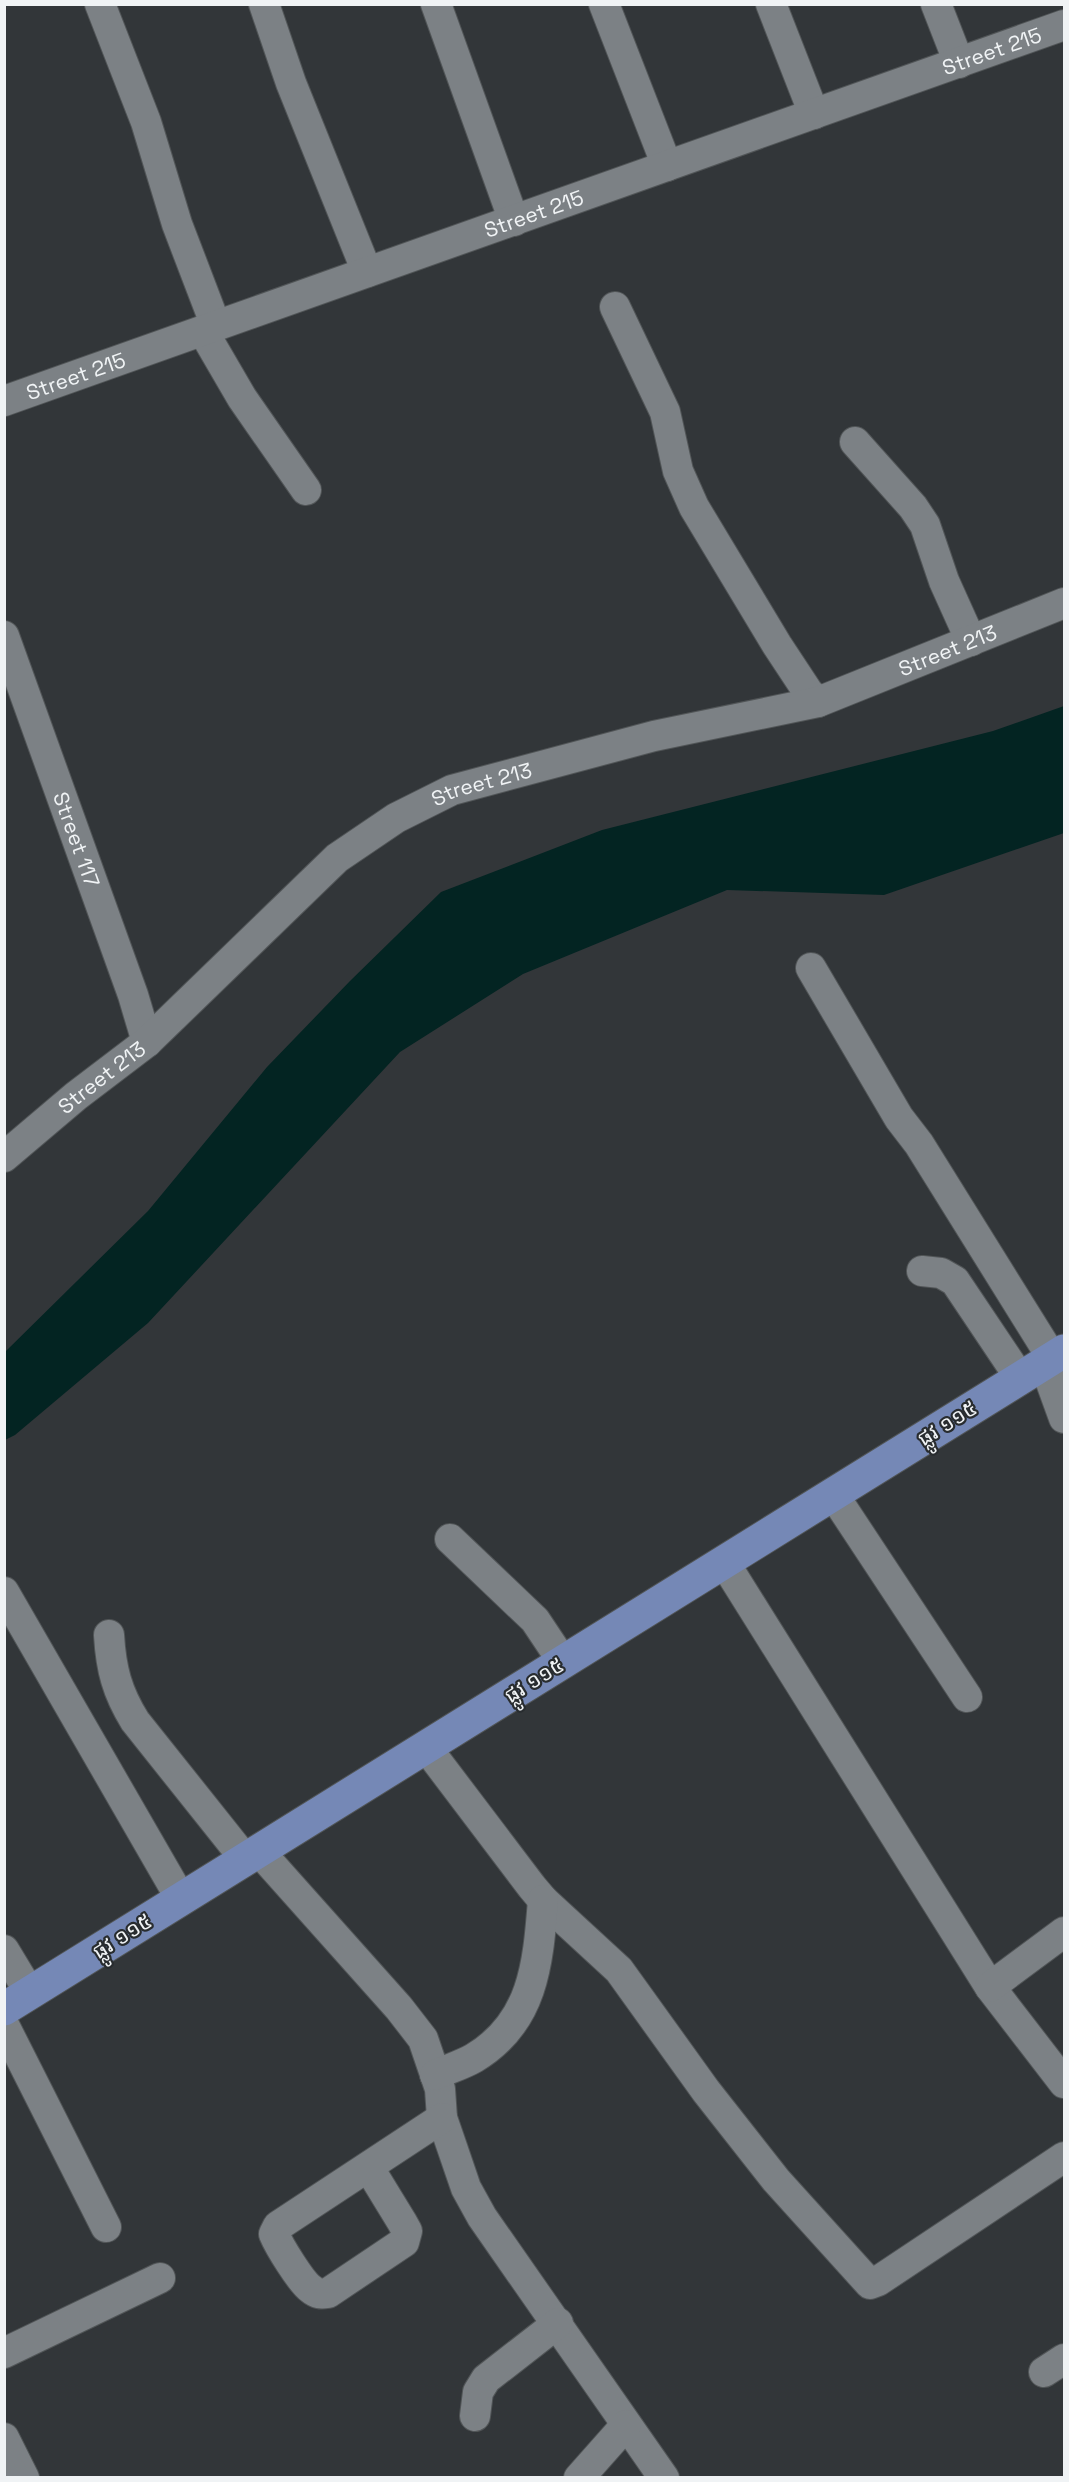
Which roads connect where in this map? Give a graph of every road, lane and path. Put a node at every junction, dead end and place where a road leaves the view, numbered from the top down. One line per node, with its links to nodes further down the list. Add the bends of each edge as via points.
1 (100, 4): 14 (street, via 146,122)
2 (264, 4): 12 (street, via 291,83)
3 (436, 4): 11 (street)
4 (604, 4): 10 (street)
5 (771, 4): 9 (street)
6 (936, 4): 8 (street)
7 (1065, 25): 8 (street, Street 215)
8 (958, 63): 9 (street, Street 215)
9 (814, 114): 10 (street, Street 215)
10 (667, 166): 11 (street, Street 215)
11 (514, 220): 12 (street, Street 215)
12 (368, 272): 14 (street, Street 215)
13 (615, 307): 21 (street, via 665,412 678,471 694,507 777,645)
14 (210, 329): 15 (street, Street 215); 17 (street, via 242,398)
15 (4, 401)
16 (855, 442): 20 (street, via 925,525)
17 (306, 490)
18 (1065, 603): 20 (street, Street 213)
19 (4, 636): 23 (street, Street 117)
20 (971, 641): 21 (street, Street 213)
21 (819, 702): 23 (street, Street 213, via 654,736 452,790 396,818 337,858)
22 (811, 968): 26 (street, via 899,1118 950,1192 1046,1348)
23 (147, 1042): 24 (street, Street 213)
24 (4, 1157)
25 (922, 1271): 26 (street, via 941,1273 955,1281)
26 (1046, 1362): 27 (street); 28 (main road, ផ្លូវ ១១៥)
27 (1065, 1418)
28 (833, 1494): 30 (main road, ផ្លូវ ១១៥); 34 (street)
29 (450, 1539): 33 (street, via 535,1620)
30 (724, 1562): 33 (main road, ផ្លូវ ១១៥); 41 (street)
31 (4, 1592): 37 (street)
32 (109, 1635): 36 (street, via 111,1667 129,1712 170,1767)
33 (563, 1662): 35 (main road, ផ្លូវ ១១៥)
34 (967, 1697)
35 (426, 1747): 36 (main road, ផ្លូវ ១១៥); 38 (street)
36 (252, 1855): 37 (main road, ផ្លូវ ១១៥); 44 (street, via 399,2008 423,2038)
37 (181, 1899): 42 (main road, ផ្លូវ ១១៥)
38 (543, 1900): 44 (street, via 539,1953 527,2000 509,2029 474,2058); 47 (street, via 619,1970 776,2180 870,2284)
39 (1065, 1932): 41 (street)
40 (4, 1950): 42 (street)
41 (990, 1987): 45 (street)
42 (17, 2001)
43 (4, 2025): 49 (street)
44 (435, 2075): 46 (street)
45 (1065, 2083)
46 (442, 2118): 48 (street); 51 (street, via 466,2188 482,2217)
47 (1065, 2157)
48 (369, 2168): 48 (street, via 278,2226 274,2234 309,2288 319,2294 328,2293 405,2242 406,2231)
49 (106, 2227)
50 (160, 2277): 52 (street)
51 (558, 2323): 53 (street, via 486,2379 478,2392); 54 (street)
52 (4, 2353)
53 (475, 2416)
54 (626, 2425): 57 (street); 58 (street)
55 (4, 2438): 56 (street)
56 (24, 2478)
57 (579, 2478)
58 (664, 2478)

